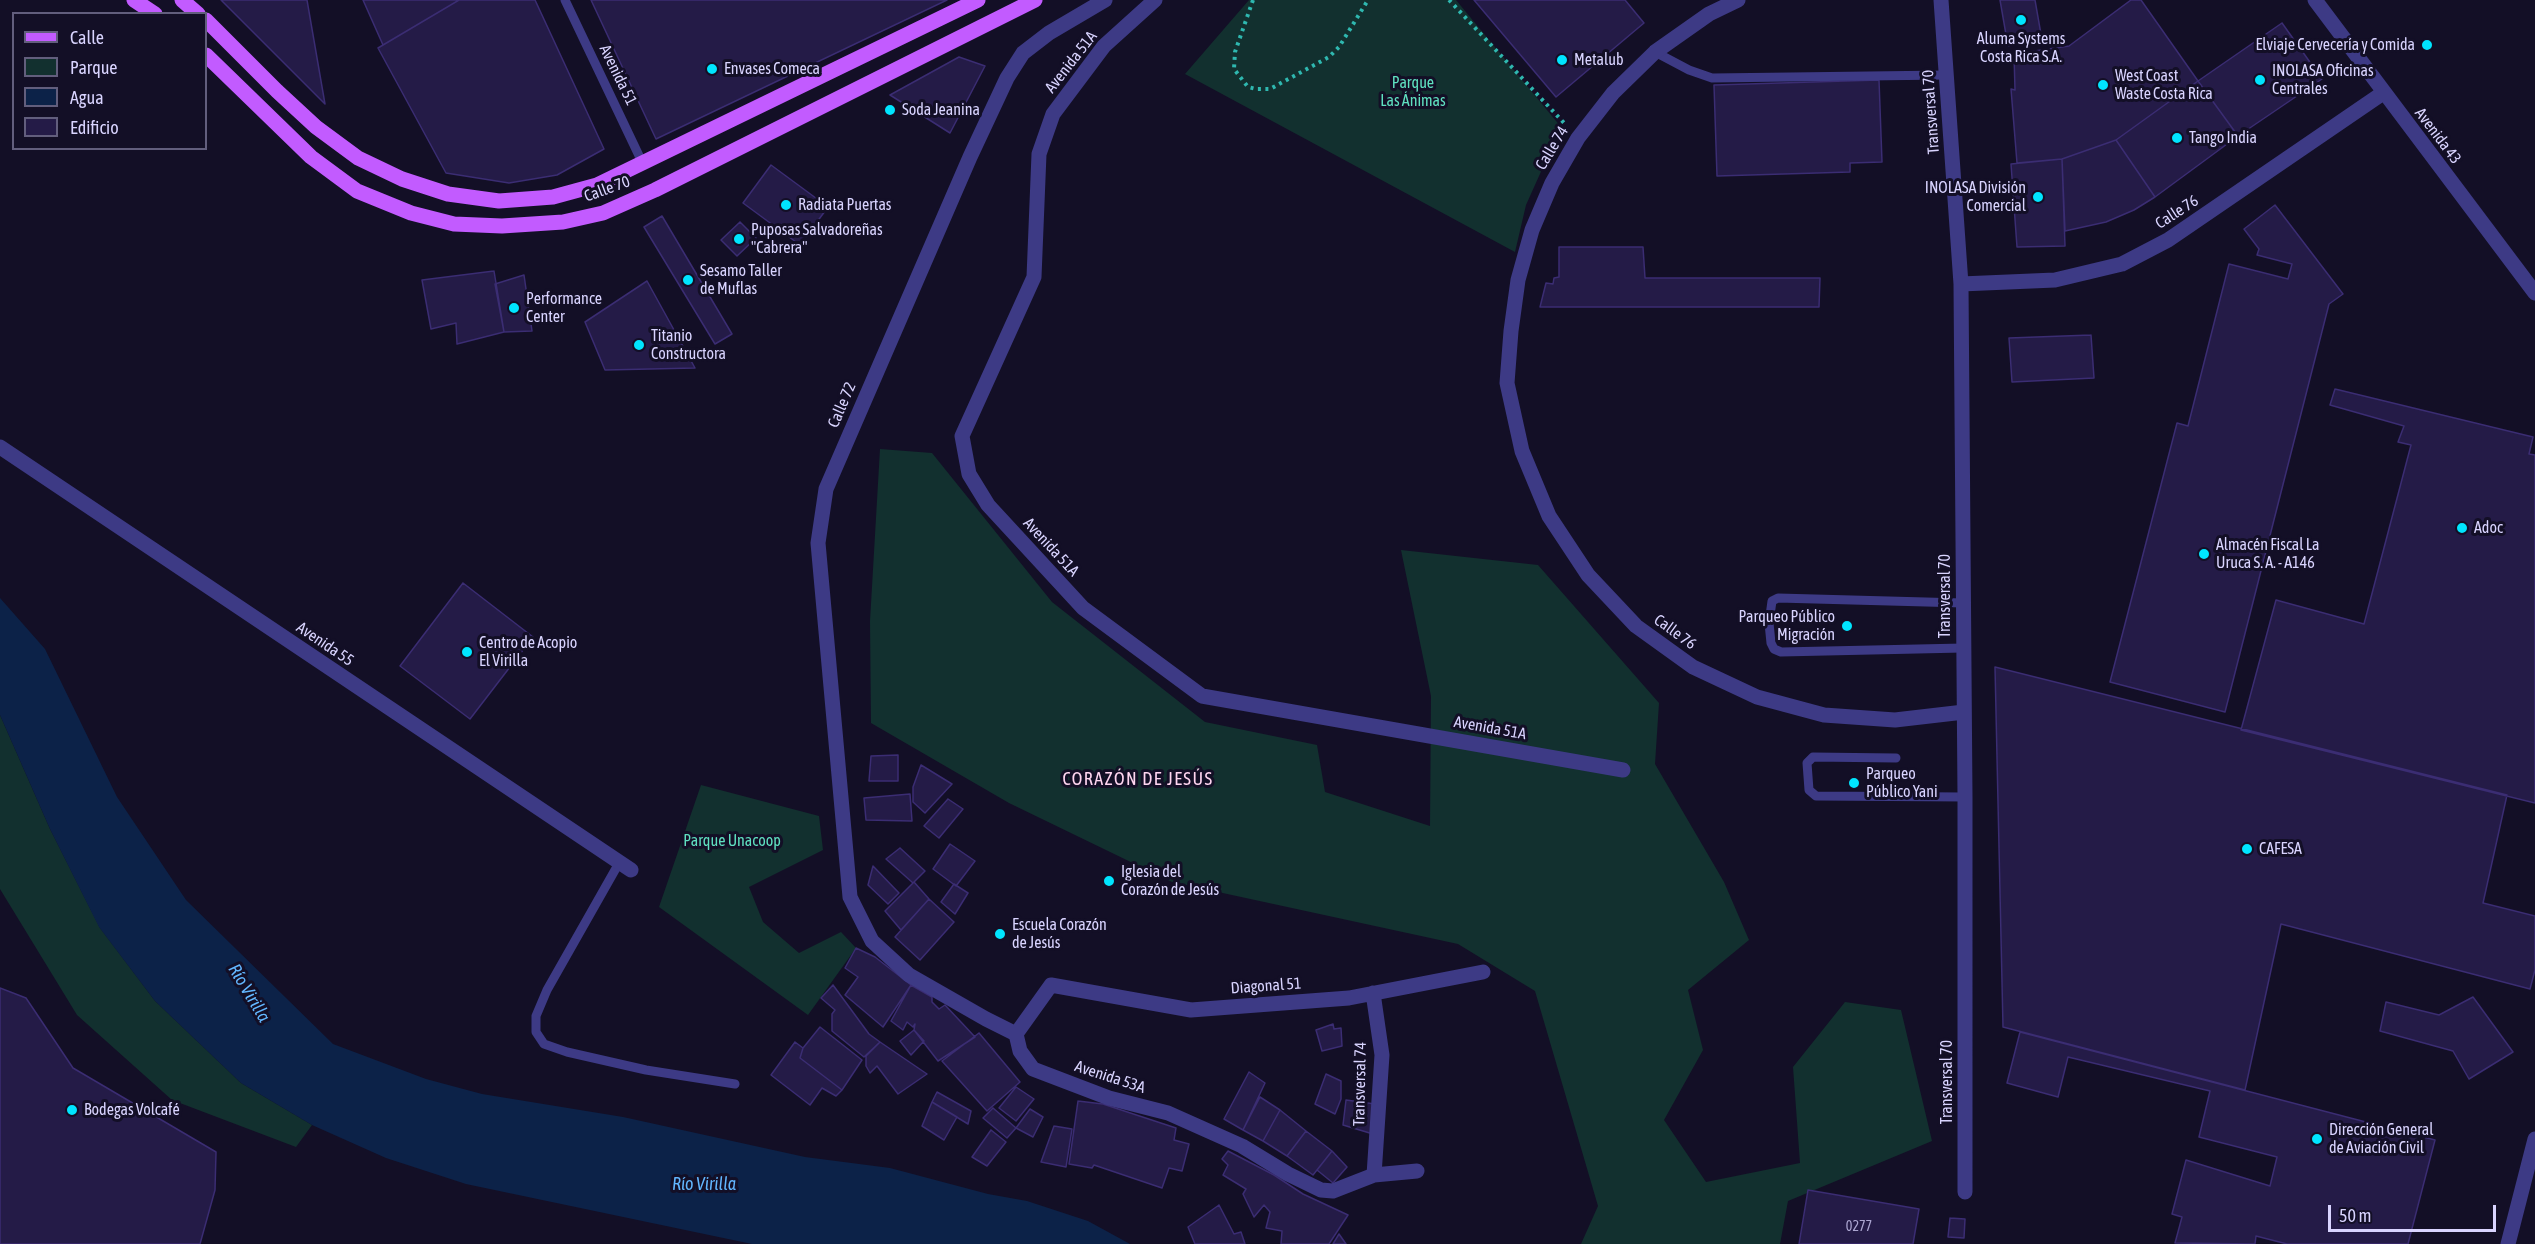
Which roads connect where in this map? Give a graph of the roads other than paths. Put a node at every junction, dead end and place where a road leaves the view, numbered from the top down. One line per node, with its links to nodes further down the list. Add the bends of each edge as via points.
1 (134, 0): 12 (main road)
2 (182, 0): 13 (main road)
3 (565, 0): 19 (lane, Avenida 51)
4 (978, 0): 19 (main road, Calle 70)
5 (1035, 0): 16 (main road, Calle 70, via 655,190 603,213 563,222 502,226 443,221 357,191 310,157)
6 (1105, 0): 33 (street, Calle 72, via 1023,53 1007,78 826,489 818,543 850,897 872,940 909,975)
7 (1155, 0): 28 (street, Avenida 51A, via 1104,46 1053,114 1039,153 1034,277 962,436 969,474 988,505 1083,608 1202,696)
8 (1738, 0): 11 (street, Calle 74)
9 (1941, 0): 17 (street, Transversal 70)
10 (2315, 0): 18 (street, Avenida 43)
11 (1708, 7): 15 (street, Calle 74)
12 (151, 12)
13 (196, 12)
14 (207, 21): 19 (main road, Calle 70, via 316,127 358,158 402,179 448,194 499,201 553,197 597,185)
15 (1655, 52): 17 (lane, via 1712,78); 22 (street, Calle 74, via 1613,93 1578,138 1552,183 1532,230 1518,280)
16 (207, 56)
17 (1946, 75): 20 (street, Transversal 70)
18 (2383, 93): 20 (street, Calle 76, via 2168,240 2122,264 2055,280); 21 (street, Avenida 43)
19 (643, 164)
20 (1961, 284): 24 (street, Transversal 70)
21 (2535, 293)
22 (1507, 383): 26 (street, Calle 76, via 1522,451 1549,516 1588,574 1636,626 1693,667 1757,697 1824,715 1894,720)
23 (0, 447): 30 (street, Avenida 55)
24 (1963, 603): 25 (street, Transversal 70); 25 (lane, via 1778,597 1772,601 1769,623 1771,643 1781,652)
25 (1963, 648): 26 (street, Transversal 70)
26 (1964, 712): 29 (street, Transversal 70)
27 (1896, 758): 29 (lane, via 1813,757 1807,763 1809,790 1816,796)
28 (1623, 770)
29 (1965, 797): 38 (street, Transversal 70)
30 (625, 867): 34 (lane, via 547,990 536,1016 536,1032 544,1044 567,1052)
31 (1483, 972): 32 (street, Diagonal 51)
32 (1373, 993): 33 (street, Diagonal 51, via 1191,1010 1051,986); 37 (street, Transversal 74, via 1382,1055)
33 (1016, 1034): 37 (street, Avenida 53A, via 1020,1051 1033,1069 1109,1098 1168,1113 1242,1146 1321,1191 1333,1191)
34 (735, 1084)
35 (2535, 1139): 39 (street)
36 (1417, 1171): 37 (street, Avenida 53A)
37 (1374, 1174)
38 (1965, 1192)
39 (2508, 1244)

